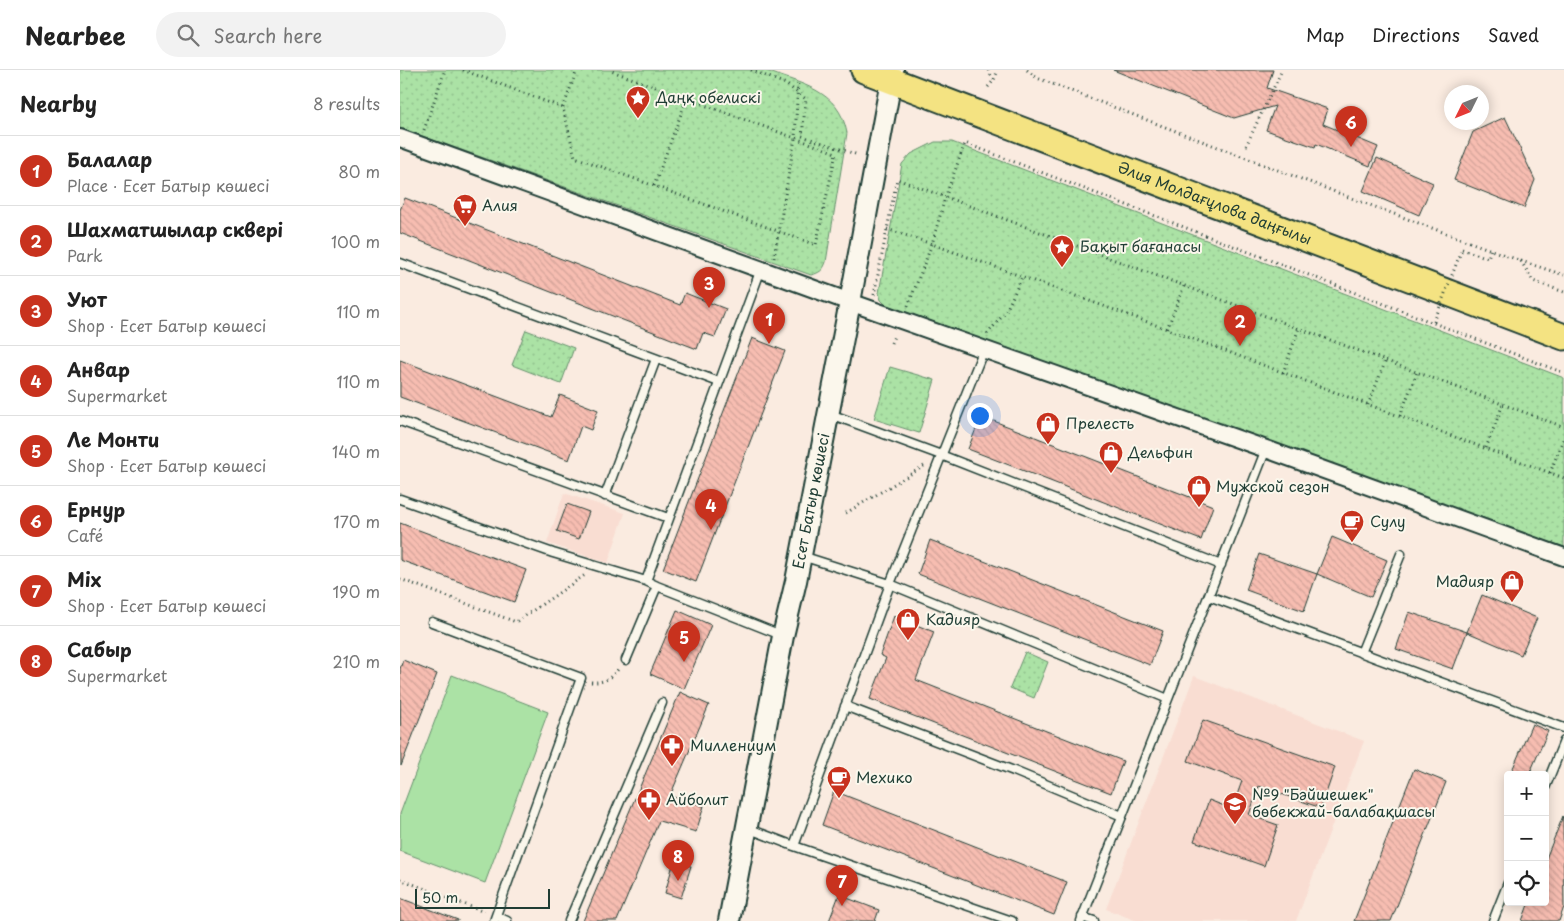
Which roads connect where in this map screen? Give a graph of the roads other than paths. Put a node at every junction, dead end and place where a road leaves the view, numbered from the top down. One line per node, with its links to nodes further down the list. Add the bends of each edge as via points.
1 (864, 70): 2 (main road, Әлия Молдағұлова даңғылы)
2 (893, 75): 6 (street, Есет Батыр көшесі); 7 (main road, Әлия Молдағұлова даңғылы)
3 (400, 138): 5 (street)
4 (400, 263): 9 (lane)
5 (766, 271): 6 (street); 10 (lane)
6 (850, 302): 8 (street); 11 (street, Есет Батыр көшесі)
7 (1564, 337)
8 (981, 348): 13 (street); 14 (lane)
9 (656, 359): 10 (lane); 15 (lane)
10 (719, 382): 17 (lane)
11 (828, 413): 14 (lane); 19 (street, Есет Батыр көшесі)
12 (400, 421): 15 (lane)
13 (1266, 449): 20 (street); 21 (lane)
14 (941, 455): 21 (lane); 23 (lane)
15 (606, 496): 17 (lane)
16 (400, 499): 22 (lane, via 553,553)
17 (668, 518): 22 (lane)
18 (1401, 554): 28 (lane)
19 (800, 556): 23 (lane); 27 (street, Есет Батыр көшесі)
20 (1564, 557)
21 (1221, 565): 25 (lane)
22 (646, 581): 24 (lane)
23 (890, 584): 30 (lane); 32 (lane)
24 (657, 586): 27 (lane); 29 (lane)
25 (1209, 596): 28 (lane); 30 (lane)
26 (432, 622): 40 (lane, via 581,678)
27 (783, 636): 37 (street, Есет Батыр көшесі)
28 (1361, 653): 33 (lane)
29 (626, 660)
30 (1168, 699): 36 (lane)
31 (662, 704): 43 (lane)
32 (844, 706): 36 (lane); 38 (lane)
33 (1564, 728)
34 (1564, 741): 35 (lane)
35 (1549, 778)
36 (1122, 816): 41 (lane)
37 (747, 828): 38 (lane); 44 (street, Есет Батыр көшесі)
38 (794, 846): 45 (lane)
39 (1504, 893): 47 (lane)
40 (495, 919): 42 (lane)
41 (1081, 919): 46 (lane)
42 (507, 921)
43 (570, 921)
44 (729, 921)
45 (1012, 921)
46 (1094, 921)
47 (1493, 921)

